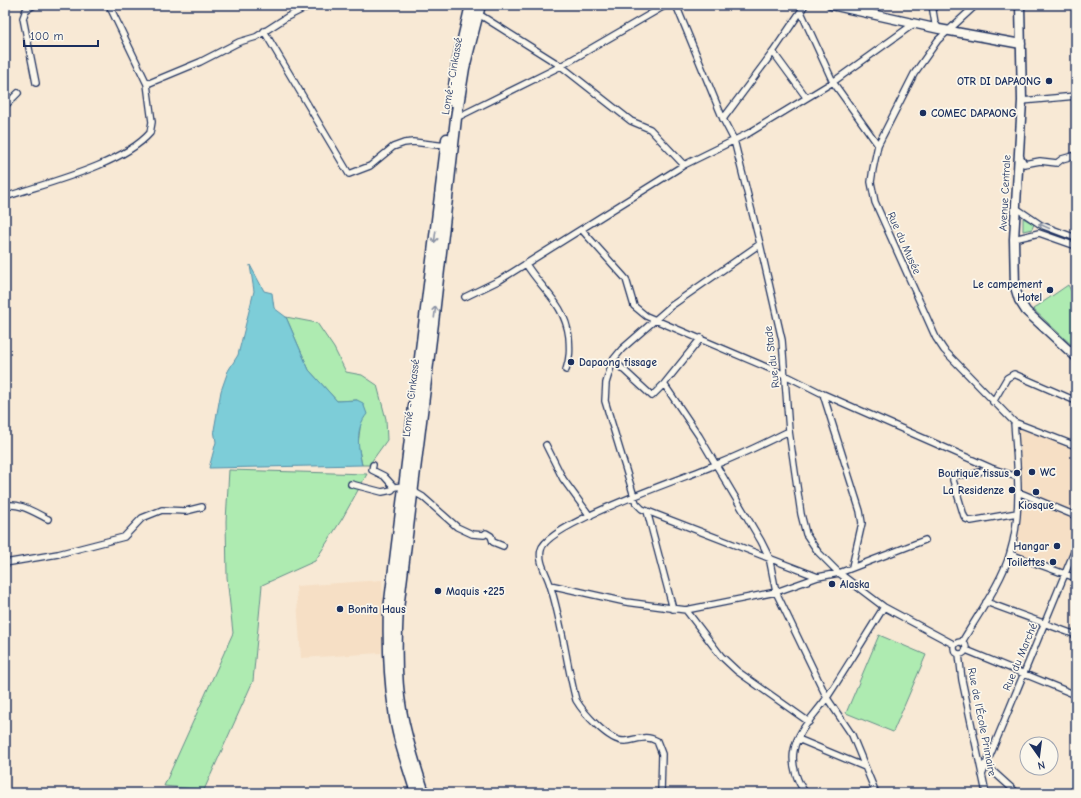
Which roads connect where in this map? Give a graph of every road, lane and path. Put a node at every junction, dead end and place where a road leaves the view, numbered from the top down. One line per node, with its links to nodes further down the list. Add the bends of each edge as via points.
1 (34, 5): 21 (street, via 26,10 23,18)
2 (109, 5): 22 (street)
3 (311, 5): 16 (street)
4 (666, 5): 19 (street)
5 (676, 5): 29 (street, Rue du Stade)
6 (805, 5): 12 (street)
7 (831, 5): 13 (main road)
8 (932, 5): 14 (street, via 935,23)
9 (976, 5): 15 (street, Rue du Musée)
10 (1020, 5): 17 (main road, Avenue Centrale)
11 (473, 7): 19 (street); 28 (highway, Lomé - Cinkassé, via 457,65)
12 (801, 12): 18 (street); 20 (street)
13 (915, 23): 14 (main road); 20 (street)
14 (939, 29): 15 (main road)
15 (948, 30): 17 (main road); 31 (street, Rue du Musée, via 914,74)
16 (264, 31): 22 (street, via 256,37); 32 (street, via 349,174 370,166 393,147 404,143)
17 (1021, 44): 26 (main road, Avenue Centrale)
18 (773, 52): 25 (street); 29 (street)
19 (561, 66): 28 (street, via 518,89); 35 (street, via 631,121 650,129)
20 (834, 82): 25 (street); 31 (street)
21 (36, 83)
22 (146, 84): 36 (street, via 152,128 145,140 123,155 105,163)
23 (18, 93): 27 (street)
24 (1076, 96): 26 (street)
25 (806, 97): 30 (street)
26 (1022, 101): 33 (main road, Avenue Centrale)
27 (5, 106)
28 (453, 118): 32 (highway, Lomé - Cinkassé); 65 (highway, Lomé - Cinkassé, one-way to 28, via 433,323)
29 (724, 119): 30 (street, Rue du Stade)
30 (734, 140): 35 (street); 41 (street, Rue du Stade)
31 (878, 145): 54 (street, Rue du Musée, via 871,182 875,202 936,338 946,354)
32 (446, 146): 65 (highway, Lomé - Cinkassé, one-way to 65)
33 (1018, 153): 34 (street, via 1024,164 1040,161 1057,163); 37 (main road, Avenue Centrale)
34 (1076, 155)
35 (684, 166): 38 (street)
36 (5, 197)
37 (1016, 208): 39 (street, one-way to 37, via 1041,225); 40 (main road, Avenue Centrale)
38 (582, 230): 43 (street); 45 (street, via 626,280 634,306 646,316)
39 (1076, 238)
40 (1014, 239): 42 (street, via 1039,233); 47 (main road, Avenue Centrale, via 1014,276 1019,300 1036,320)
41 (760, 244): 45 (street); 50 (street, Rue du Stade, via 782,340)
42 (1076, 246)
43 (526, 264): 44 (street); 49 (street, via 562,311 571,355)
44 (465, 298)
45 (655, 319): 46 (street); 48 (street)
46 (701, 338): 50 (street); 51 (street)
47 (1076, 357)
48 (613, 360): 51 (street, via 650,395 654,395); 67 (street, via 606,383 605,401)
49 (566, 370)
50 (784, 375): 52 (street); 56 (street, Rue du Stade)
51 (664, 384): 60 (street, via 700,436)
52 (823, 394): 61 (street); 81 (street, via 860,511 862,524)
53 (1076, 401): 54 (street, via 1014,374 1007,378)
54 (993, 402): 55 (street, Rue du Musée)
55 (1014, 422): 58 (street, Rue du Musée); 62 (street)
56 (789, 431): 60 (street); 82 (street, Rue du Stade, via 806,534 818,552)
57 (546, 445): 72 (street, via 563,479)
58 (1076, 446)
59 (373, 465): 64 (street, via 372,470 384,476)
60 (716, 465): 67 (street); 79 (street)
61 (991, 468): 62 (street); 71 (street, via 973,474 956,474 954,477 964,516 971,521)
62 (1018, 477): 66 (street)
63 (351, 484): 64 (street, via 382,492 392,490)
64 (394, 486): 65 (street)
65 (409, 486): 76 (street, via 457,527 472,534 486,533 494,542); 101 (highway, Lomé - Cinkassé, via 390,608 388,651)
66 (1018, 492): 71 (street); 73 (street)
67 (634, 496): 70 (street, via 638,506); 72 (street)
68 (5, 506): 74 (street, via 20,507)
69 (202, 507): 80 (street, via 186,511 162,510 142,518 124,537 58,554)
70 (647, 511): 79 (street); 90 (street)
71 (1016, 513): 78 (street)
72 (590, 516): 86 (street, via 565,527 543,545 541,556)
73 (1076, 516)
74 (48, 519)
75 (925, 540): 81 (street)
76 (504, 546)
77 (1076, 547): 83 (street, Rue du Marché)
78 (1010, 554): 83 (street); 88 (street)
79 (769, 557): 84 (street); 87 (street)
80 (7, 562)
81 (852, 567): 82 (street)
82 (839, 573): 84 (street); 89 (street, Rue du Stade)
83 (1066, 574): 85 (street); 92 (street, Rue du Marché)
84 (818, 577): 87 (street)
85 (1076, 578)
86 (550, 585): 90 (street, via 626,602); 109 (street, via 576,700 585,713 614,738 626,741 647,737 657,741 662,754)
87 (776, 592): 91 (street); 100 (street)
88 (986, 602): 92 (street); 94 (street)
89 (884, 607): 95 (street, Rue du Stade); 100 (street)
90 (673, 609): 91 (street)
91 (686, 610): 102 (street, via 737,671)
92 (1045, 625): 93 (street); 98 (street, Rue du Marché)
93 (1076, 635)
94 (962, 642): 95 (street); 96 (street)
95 (955, 645): 97 (street, via 955,651)
96 (966, 650): 97 (street); 98 (street)
97 (959, 654): 106 (street, Rue de l'École Primaire)
98 (1025, 673): 99 (street); 104 (street, Rue du Marché)
99 (1076, 695)
100 (827, 698): 102 (street); 105 (street, via 852,736)
101 (397, 711): 107 (highway, Lomé - Cinkassé, via 405,759); 108 (highway, Lomé - Cinkassé)
102 (809, 722): 103 (street)
103 (798, 739): 105 (street); 110 (street, via 794,750 795,768)
104 (985, 764): 106 (street, Rue du Marché); 114 (street)
105 (865, 767): 112 (street)
106 (982, 775): 113 (street, Rue de l'École Primaire)
107 (416, 793)
108 (424, 793)
109 (661, 793)
110 (806, 793)
111 (857, 793): 112 (street)
112 (876, 793)
113 (986, 793)
114 (1017, 793)

